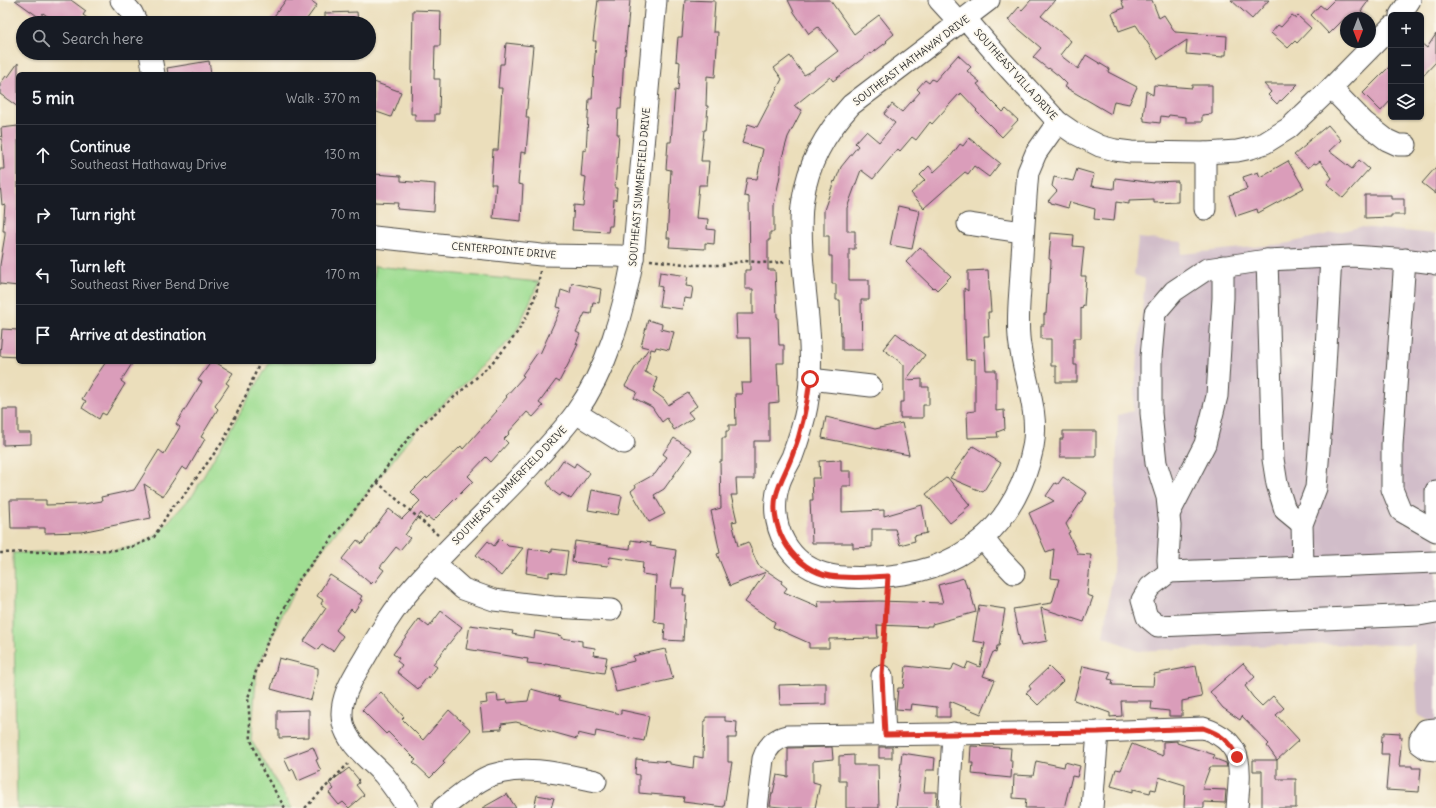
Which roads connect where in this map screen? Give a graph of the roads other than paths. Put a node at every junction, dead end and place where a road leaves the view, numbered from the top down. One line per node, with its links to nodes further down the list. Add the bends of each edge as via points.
1 (121, 0): 7 (street)
2 (656, 0): 21 (street, SOUTHEAST SUMMERFIELD DRIVE)
3 (939, 0): 8 (street, SOUTHEAST VILLA DRIVE)
4 (989, 0): 8 (street, SOUTHEAST HATHAWAY DRIVE)
5 (1410, 0): 6 (street)
6 (1402, 12)
7 (134, 16)
8 (963, 21): 13 (street, SOUTHEAST VILLA DRIVE); 26 (street, SOUTHEAST HATHAWAY DRIVE, via 851,105 827,134 816,156 806,181 800,225 809,331)
9 (1388, 30): 12 (street, SOUTHEAST VILLA DRIVE)
10 (151, 60): 11 (street)
11 (154, 72)
12 (1331, 88): 14 (street, via 1364,122 1387,140 1398,145); 15 (street, SOUTHEAST VILLA DRIVE, via 1289,128 1265,143 1237,151)
13 (1058, 122): 15 (street, SOUTHEAST VILLA DRIVE, via 1100,146 1115,150); 18 (street, SOUTHEAST HATHAWAY DRIVE, via 1036,153 1028,172)
14 (1406, 145)
15 (1206, 153): 16 (street)
16 (1205, 209)
17 (968, 224): 18 (street)
18 (1023, 232): 35 (street, SOUTHEAST HATHAWAY DRIVE, via 1019,335 1022,363 1034,414 1033,446 1020,488 1007,511)
19 (376, 237): 21 (street, CENTERPOINTE DRIVE, via 541,255)
20 (1331, 257): 22 (street); 23 (street); 33 (street, via 1316,488)
21 (634, 258): 28 (street, SOUTHEAST SUMMERFIELD DRIVE, via 616,331 604,362)
22 (1405, 259): 24 (street); 34 (street, via 1392,445 1392,489 1401,511)
23 (1267, 260): 25 (street); 33 (street, via 1273,459 1285,510)
24 (1436, 264)
25 (1223, 266): 32 (street, via 1217,396 1205,444); 32 (street, via 1207,269 1174,291 1155,313 1151,356 1151,413 1156,463 1167,497)
26 (810, 379): 27 (street); 35 (street, SOUTHEAST HATHAWAY DRIVE, via 800,435 780,479 776,498 778,529 790,551 803,564 830,576 852,578 920,572 944,563 968,550)
27 (872, 386)
28 (576, 413): 29 (street); 37 (street, SOUTHEAST SUMMERFIELD DRIVE, via 561,433)
29 (624, 443)
30 (1436, 491): 31 (street)
31 (1436, 511)
32 (1169, 514): 39 (street)
33 (1302, 524): 38 (street)
34 (1436, 532)
35 (983, 538): 40 (street)
36 (1436, 562): 38 (street)
37 (435, 564): 41 (street, via 463,589 494,600); 50 (street, SOUTHEAST SUMMERFIELD DRIVE, via 413,587 379,633 354,676 342,709 343,723 352,743 393,786)
38 (1303, 567): 39 (street)
39 (1169, 572): 42 (street, via 1150,587 1142,600 1147,617 1158,626 1419,615)
40 (1014, 573)
41 (610, 610)
42 (1436, 612)
43 (882, 676): 47 (street)
44 (1436, 729): 48 (street, via 1426,730 1420,744 1427,749)
45 (1098, 732): 46 (street); 54 (street); 55 (street, via 1203,728 1216,732 1233,748 1237,757)
46 (952, 733): 47 (street); 53 (street)
47 (885, 735): 52 (street, via 787,736 772,743 763,759)
48 (1436, 750)
49 (596, 781): 51 (street, via 542,770 518,770 492,776 461,793)
50 (408, 808)
51 (443, 808)
52 (757, 808)
53 (949, 808)
54 (1092, 808)
55 (1237, 808)

